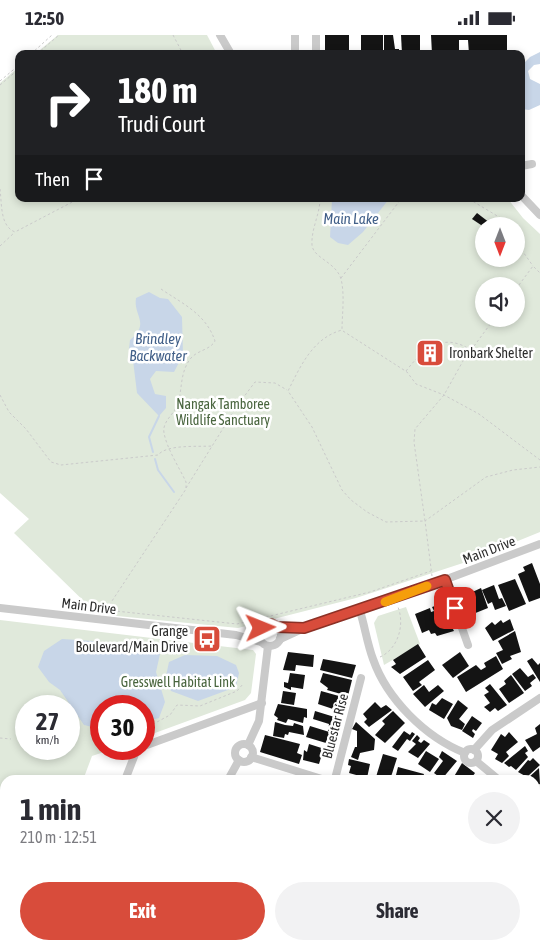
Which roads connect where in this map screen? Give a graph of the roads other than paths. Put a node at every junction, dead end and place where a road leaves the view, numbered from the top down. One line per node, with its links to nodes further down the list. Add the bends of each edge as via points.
1 (220, 35): 4 (street)
2 (295, 35): 5 (street)
3 (316, 35): 6 (street)
4 (229, 50)
5 (295, 50)
6 (316, 50)
7 (532, 164): 8 (street)
8 (525, 165)
9 (525, 199): 10 (street)
10 (540, 215)
11 (540, 543): 12 (street, Main Drive)
12 (445, 580): 14 (street, Main Drive); 21 (street)
13 (0, 608): 18 (street, Main Drive)
14 (360, 611): 16 (street, Main Drive); 28 (street, via 381,679 409,714)
15 (277, 627): 16 (street, Main Drive); 17 (street, via 267,624); 19 (street)
16 (304, 628): 19 (street, Main Drive)
17 (260, 631): 18 (street, Main Drive); 20 (street)
18 (236, 635): 20 (street, Main Drive)
19 (280, 639): 20 (street, via 275,645)
20 (265, 644): 24 (street)
21 (468, 645)
22 (361, 679): 36 (street, Bluestar Rise)
23 (540, 698): 27 (street, via 492,730)
24 (262, 703): 25 (street); 26 (street, via 259,721)
25 (155, 742)
26 (248, 745): 29 (street, via 252,749); 31 (street, via 240,745 236,749 235,755)
27 (474, 750): 28 (street); 32 (street, via 478,756)
28 (465, 753): 32 (street, via 467,761)
29 (251, 757): 31 (street, via 247,761); 35 (street)
30 (133, 760): 33 (street)
31 (239, 760): 34 (street)
32 (476, 761): 37 (street)
33 (127, 775)
34 (231, 775)
35 (309, 775)
36 (336, 775)
37 (493, 775)

